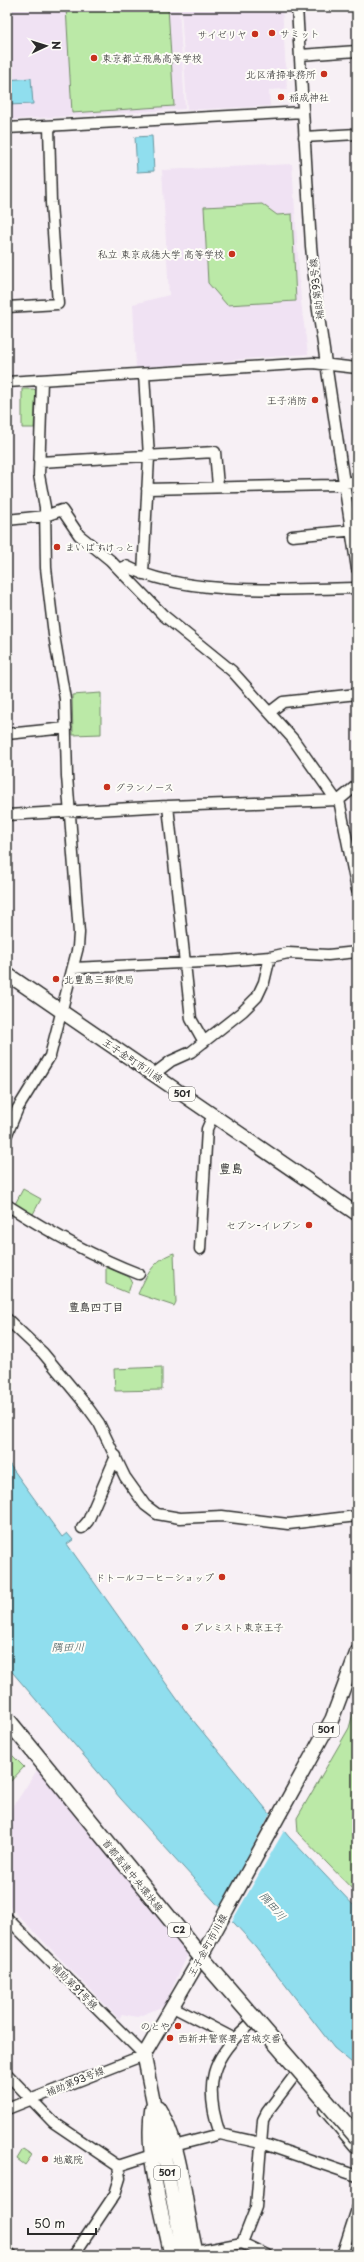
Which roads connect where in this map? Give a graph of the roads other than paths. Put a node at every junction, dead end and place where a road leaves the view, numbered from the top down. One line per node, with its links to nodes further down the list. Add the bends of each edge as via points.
1 (297, 7): 3 (street, 補助第93号線)
2 (357, 51): 3 (street)
3 (300, 55): 4 (street, 補助第93号線)
4 (303, 112): 5 (street); 8 (street, 補助第93号線)
5 (49, 126): 6 (street); 9 (street, via 58,304)
6 (7, 128)
7 (357, 134): 8 (street)
8 (304, 137): 10 (street, 補助第93号線, via 311,246)
9 (7, 307)
10 (326, 364): 11 (street); 12 (street); 18 (street, 補助第93号線)
11 (357, 368)
12 (144, 374): 13 (street); 15 (street)
13 (42, 380): 14 (street); 16 (street)
14 (7, 382)
15 (149, 458): 16 (street); 19 (street, via 215,452); 20 (street)
16 (40, 462): 21 (street)
17 (357, 481): 18 (street)
18 (344, 484): 19 (street, via 234,488); 23 (street, 補助第93号線)
19 (218, 486): 20 (street)
20 (147, 489): 27 (street)
21 (45, 516): 22 (street); 26 (street, via 62,510 79,536); 31 (street, via 46,568)
22 (7, 520)
23 (354, 530): 24 (street); 25 (street, 補助第93号線)
24 (292, 536)
25 (357, 564)
26 (119, 569): 27 (street, via 126,566); 30 (street, via 164,615 232,671)
27 (143, 574): 28 (street, via 164,581 208,586 272,589)
28 (357, 588)
29 (357, 694): 30 (street, via 283,702)
30 (270, 712): 34 (street, via 293,739 334,797)
31 (66, 728): 32 (street); 36 (street)
32 (7, 734)
33 (357, 786): 34 (street)
34 (339, 800): 35 (street); 38 (street)
35 (168, 806): 36 (street); 41 (street)
36 (69, 810): 37 (street); 42 (street, via 78,909 78,947)
37 (7, 814)
38 (357, 890)
39 (357, 952): 40 (street, via 328,955 288,953)
40 (270, 957): 41 (street); 45 (street, via 264,982 257,997)
41 (186, 963): 42 (street); 45 (street, via 191,1019)
42 (72, 968): 44 (street)
43 (7, 974): 44 (main road, 王子金町市川線 / 501)
44 (61, 1011): 46 (main road, 王子金町市川線 / 501); 48 (street, via 50,1056 18,1108)
45 (204, 1042): 46 (street)
46 (154, 1074): 47 (main road, 王子金町市川線 / 501)
47 (212, 1115): 50 (main road, 王子金町市川線 / 501); 51 (street, via 207,1129)
48 (7, 1134)
49 (7, 1205): 52 (street, via 77,1246)
50 (357, 1214)
51 (200, 1249)
52 (139, 1274)
53 (7, 1319): 54 (street, via 43,1353 86,1405 99,1423)
54 (116, 1456): 55 (street, via 125,1477 145,1505 164,1516 222,1516 288,1524); 56 (street, via 88,1521)
55 (357, 1516)
56 (82, 1528)
57 (357, 1652): 61 (main road, 王子金町市川線 / 501, via 332,1719)
58 (7, 1713): 71 (highway, 首都高速中央環状線 / C2, via 175,1920)
59 (7, 1719): 73 (highway, 首都高速中央環状線 / C2, bridge, via 201,1957)
60 (7, 1918): 65 (street, 補助第91号線)
61 (197, 1964): 62 (main road, 王子金町市川線 / 501); 63 (street)
62 (173, 2007): 64 (street); 65 (main road, 王子金町市川線 / 501)
63 (251, 2023): 64 (street); 67 (street)
64 (233, 2038): 72 (street, via 218,2059 211,2088 212,2110)
65 (144, 2055): 68 (street, 補助第93号線); 69 (main road, 501)
66 (7, 2074): 68 (street)
67 (295, 2075): 74 (street, via 267,2112 263,2120); 76 (street)
68 (32, 2098): 70 (street, 補助第93号線); 78 (street, via 53,2122)
69 (153, 2100): 75 (main road, via 166,2120); 77 (main road, via 149,2126); 83 (main road, 501)
70 (7, 2109)
71 (357, 2130)
72 (220, 2134): 74 (street); 75 (street)
73 (357, 2137)
74 (261, 2143): 79 (street); 81 (street, via 256,2207)
75 (174, 2146): 83 (main road)
76 (357, 2149)
77 (152, 2155): 78 (street); 86 (main road)
78 (118, 2166): 85 (street, via 120,2178 115,2194)
79 (357, 2176)
80 (357, 2209): 88 (street)
81 (242, 2243): 83 (street); 87 (street)
82 (7, 2252): 84 (street)
83 (190, 2252)
84 (12, 2255)
85 (74, 2255)
86 (171, 2255)
87 (267, 2255)
88 (342, 2255)

